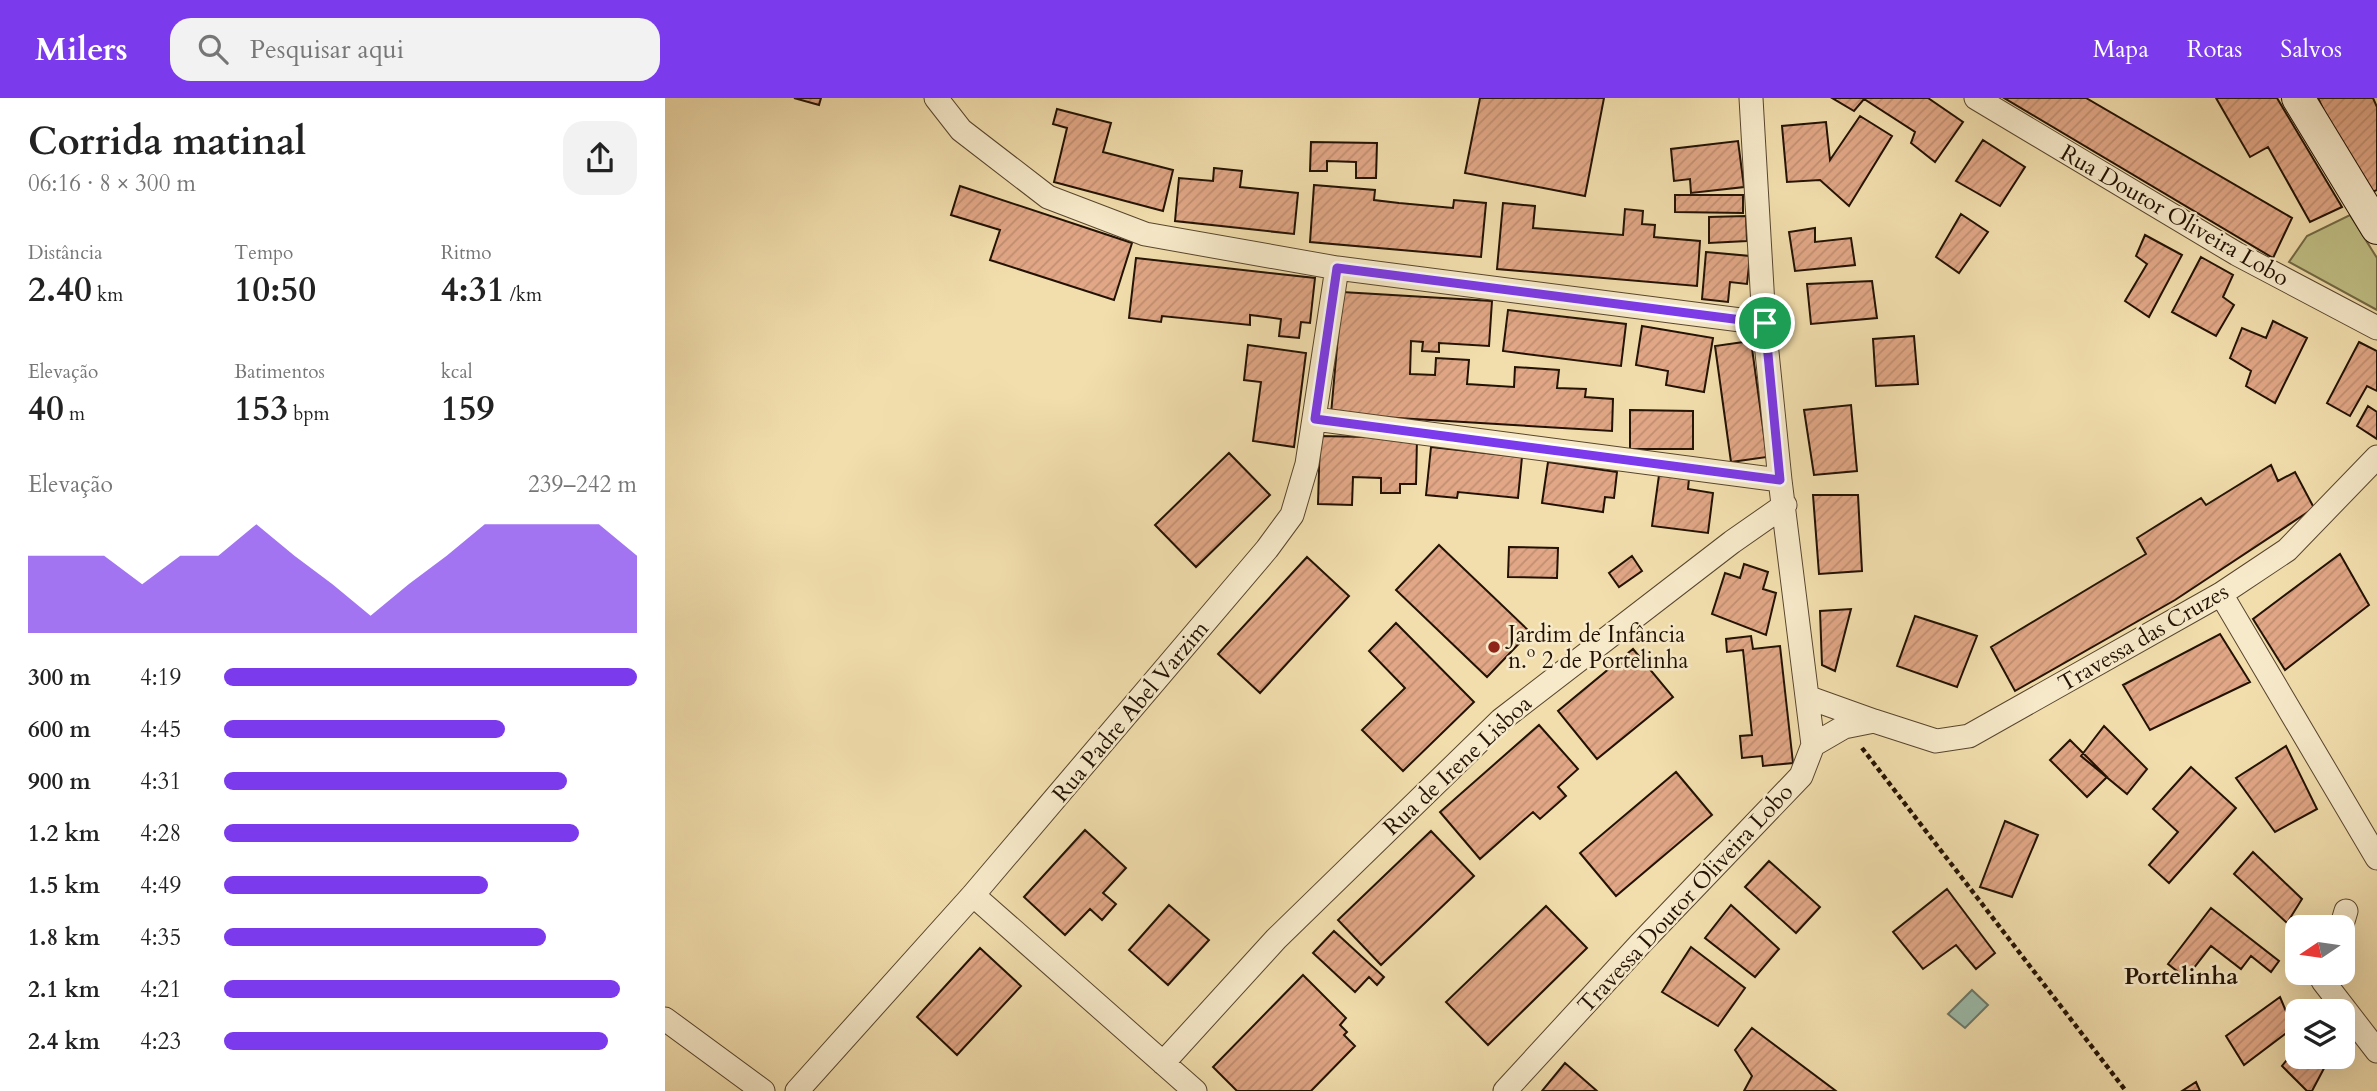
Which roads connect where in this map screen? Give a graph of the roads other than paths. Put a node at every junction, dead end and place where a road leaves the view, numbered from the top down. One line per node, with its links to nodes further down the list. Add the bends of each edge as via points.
1 (936, 98): 6 (street, via 961,130 1048,197 1145,234)
2 (1751, 98): 7 (street, Travessa Doutor Oliveira Lobo)
3 (1976, 98): 8 (street, Rua Doutor Oliveira Lobo, via 2237,254)
4 (2298, 98): 5 (street)
5 (2377, 228)
6 (1337, 268): 7 (street); 9 (street, Rua Padre Abel Varzim)
7 (1765, 323): 11 (street, Travessa Doutor Oliveira Lobo)
8 (2377, 328)
9 (1315, 419): 11 (street); 18 (street, Rua Padre Abel Varzim, via 1307,464 1286,524)
10 (2377, 457): 13 (street, Travessa das Cruzes, via 2287,550)
11 (1780, 480): 12 (street, Travessa Doutor Oliveira Lobo)
12 (1785, 505): 14 (street, Travessa Doutor Oliveira Lobo); 22 (street, Rua de Irene Lisboa, via 1501,720 1276,939)
13 (2221, 594): 15 (street, Travessa das Cruzes, via 1969,736 1936,741); 17 (street)
14 (1807, 697): 15 (street, Travessa das Cruzes); 16 (street, Travessa Doutor Oliveira Lobo)
15 (1874, 721): 16 (street, Travessa das Cruzes, via 1844,727)
16 (1813, 745): 26 (street, Travessa Doutor Oliveira Lobo, via 1801,776)
17 (2377, 858)
18 (972, 895): 22 (street); 24 (street, Rua Padre Abel Varzim)
19 (2326, 985): 21 (street)
20 (665, 1019): 23 (street)
21 (2377, 1051)
22 (1163, 1063): 25 (street)
23 (763, 1091)
24 (797, 1091)
25 (1195, 1091)
26 (1505, 1091)

